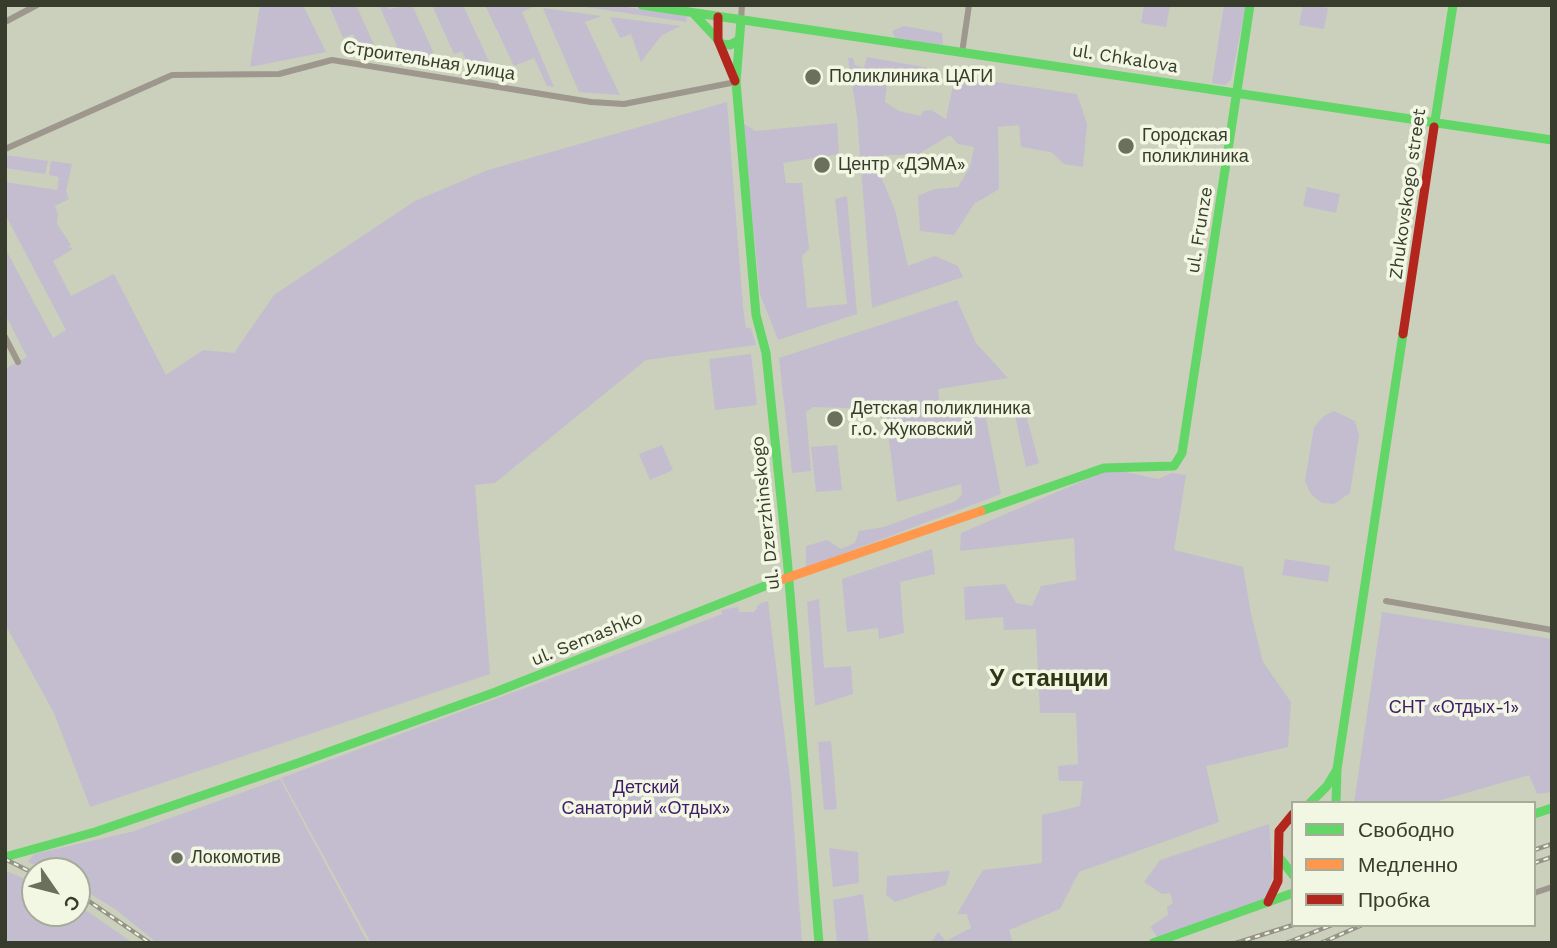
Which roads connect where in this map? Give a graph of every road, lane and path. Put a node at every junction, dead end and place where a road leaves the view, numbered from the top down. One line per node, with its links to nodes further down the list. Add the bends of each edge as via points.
1 (37, 5): 10 (street)
2 (642, 5): 8 (street, ul. Chkalova)
3 (743, 5): 9 (street)
4 (969, 5): 13 (street)
5 (1250, 5): 15 (street, ul. Frunze)
6 (1453, 5): 16 (street, Zhukovskogo street)
7 (719, 12): 8 (street, ul. Chkalova); 9 (street, ul. Chkalova); 11 (street)
8 (693, 13): 11 (street, ul. Dzerzhinskogo)
9 (741, 20): 12 (street, ul. Dzerzhinskogo); 13 (street, ul. Chkalova)
10 (5, 22)
11 (718, 40): 12 (street, via 730,45); 14 (street, ul. Dzerzhinskogo)
12 (739, 40): 14 (street, ul. Dzerzhinskogo)
13 (962, 53): 15 (street, ul. Chkalova)
14 (736, 82): 18 (street, Строительная улица, via 624,104 332,60 279,74 172,75); 22 (street, ul. Dzerzhinskogo, via 756,315 766,353)
15 (1236, 94): 16 (street, ul. Chkalova); 21 (street, ul. Frunze)
16 (1435, 122): 17 (street, ul. Chkalova); 25 (street, Zhukovskogo street)
17 (1552, 140)
18 (5, 149)
19 (5, 337): 20 (street)
20 (18, 362)
21 (1179, 460): 22 (street, ul. Semashko, via 1167,468 1104,468)
22 (789, 577): 30 (street, ul. Semashko, via 493,694 95,832); 34 (street, ul. Dzerzhinskogo)
23 (1386, 601): 24 (street)
24 (1552, 630)
25 (1337, 769): 26 (street); 27 (street, Zhukovskogo street)
26 (1312, 801)
27 (1336, 801)
28 (1291, 816): 29 (street, via 1279,831)
29 (1277, 852): 31 (street); 33 (street, via 1278,881)
30 (5, 858)
31 (1291, 873)
32 (1291, 894): 33 (street)
33 (1268, 902): 35 (street)
34 (819, 943)
35 (1153, 943)

